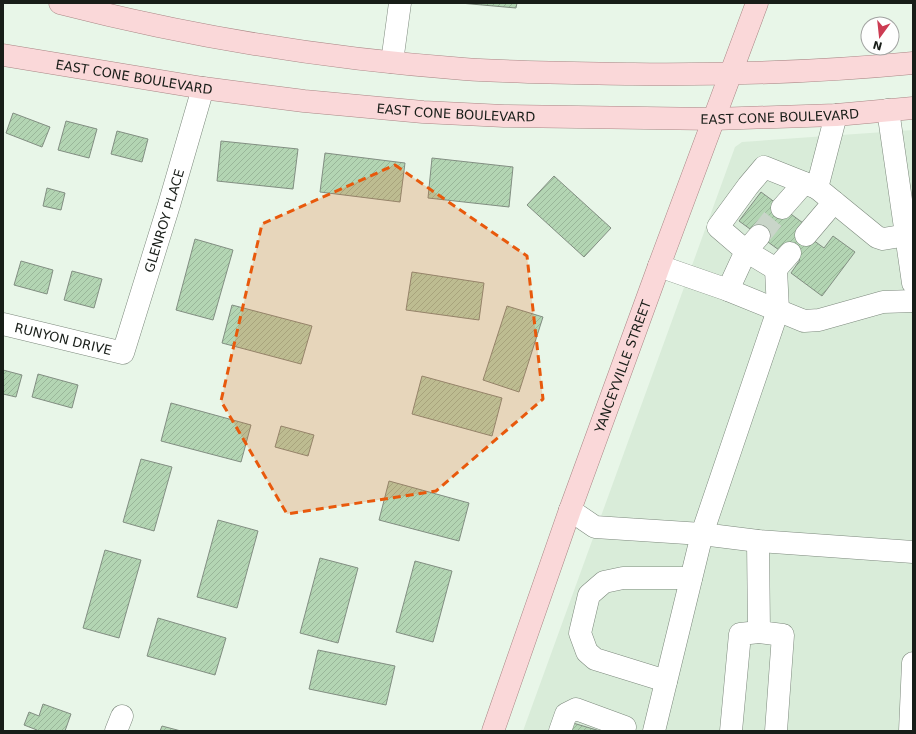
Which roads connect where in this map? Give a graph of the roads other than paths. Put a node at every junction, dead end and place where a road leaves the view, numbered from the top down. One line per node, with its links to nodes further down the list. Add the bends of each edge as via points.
1 (60, 3): 5 (main road, via 225,38 306,52)
2 (400, 3): 5 (street)
3 (757, 3): 7 (main road, YANCEYVILLE STREET)
4 (3, 55): 8 (main road, EAST CONE BOULEVARD)
5 (392, 62): 7 (main road, via 554,73)
6 (913, 63): 7 (main road)
7 (730, 74): 12 (main road, YANCEYVILLE STREET)
8 (203, 88): 12 (main road, EAST CONE BOULEVARD, via 423,112 504,116); 25 (street, GLENROY PLACE)
9 (913, 108): 10 (main road, EAST CONE BOULEVARD)
10 (888, 110): 11 (main road, EAST CONE BOULEVARD); 17 (street)
11 (836, 115): 12 (main road, EAST CONE BOULEVARD); 13 (street)
12 (714, 119): 19 (main road, YANCEYVILLE STREET)
13 (810, 185): 14 (street); 15 (street); 18 (street, via 764,167 718,227)
14 (834, 202): 16 (street); 17 (street, via 877,237 883,239)
15 (782, 208)
16 (806, 234)
17 (906, 234): 20 (street)
18 (752, 243): 21 (street); 23 (street, via 783,261)
19 (659, 266): 21 (street); 26 (main road, YANCEYVILLE STREET)
20 (913, 282)
21 (728, 290): 23 (street)
22 (913, 301): 23 (street, via 883,302 819,320 804,321)
23 (778, 310): 27 (street)
24 (3, 324): 25 (street, RUNYON DRIVE)
25 (123, 353)
26 (570, 510): 27 (street, via 595,527); 35 (main road, YANCEYVILLE STREET)
27 (702, 534): 28 (street); 30 (street)
28 (758, 541): 29 (street); 31 (street)
29 (913, 552)
30 (691, 578): 33 (street); 33 (street, via 623,578 604,582 589,595 580,633 587,652 594,659)
31 (759, 632): 38 (street, via 740,634); 39 (street, via 783,635)
32 (913, 663): 40 (street)
33 (666, 681): 37 (street)
34 (629, 730): 36 (street, via 576,709 566,714)
35 (493, 731)
36 (560, 731)
37 (654, 731)
38 (731, 731)
39 (776, 731)
40 (910, 731)

